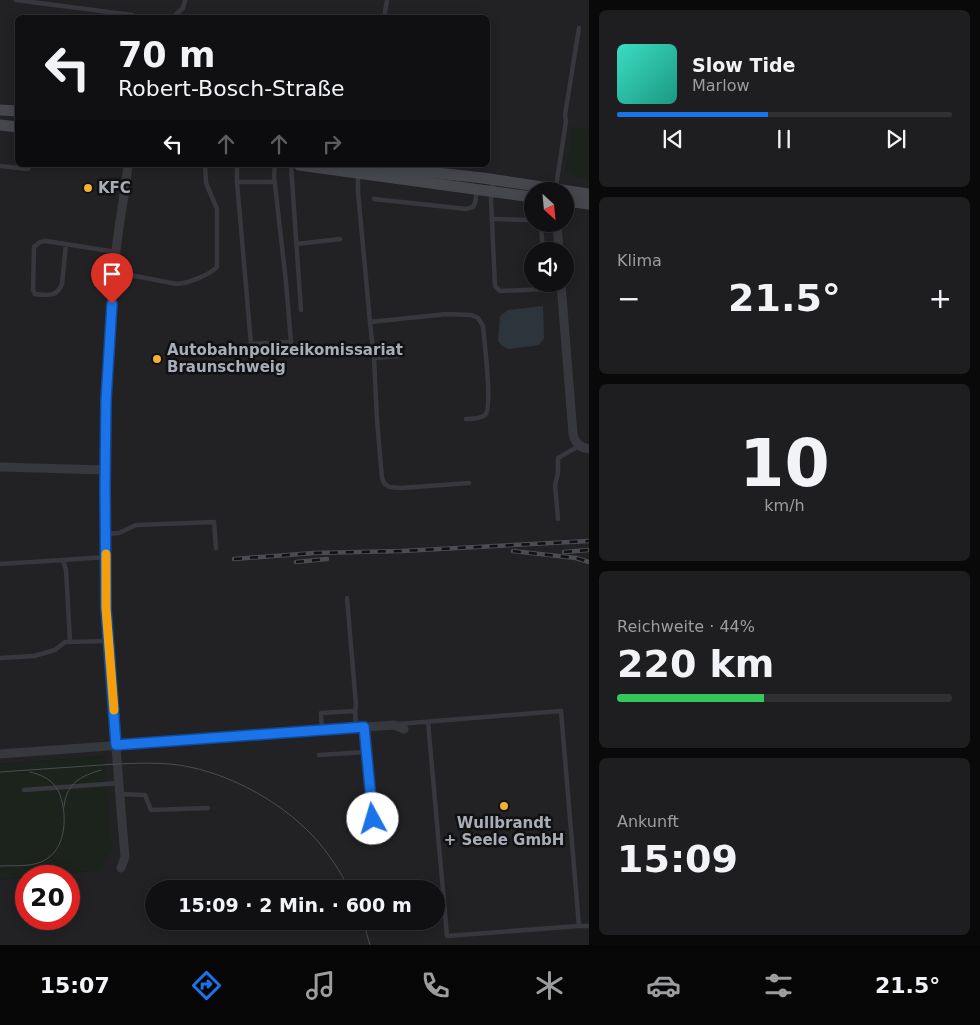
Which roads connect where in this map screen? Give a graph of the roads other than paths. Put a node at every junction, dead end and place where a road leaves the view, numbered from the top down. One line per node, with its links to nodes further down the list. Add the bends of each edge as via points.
1 (16, 0): 4 (lane)
2 (185, 0): 5 (lane, via 183,8)
3 (387, 0): 6 (lane)
4 (132, 15)
5 (175, 15)
6 (384, 15)
7 (579, 28): 23 (lane)
8 (0, 110): 9 (main road)
9 (15, 111)
10 (0, 125): 11 (main road)
11 (15, 127)
12 (0, 166): 13 (lane)
13 (29, 167)
14 (128, 167): 38 (street)
15 (205, 167): 39 (lane, via 206,183 217,209 217,267 177,284)
16 (237, 167): 21 (lane)
17 (275, 167): 22 (lane)
18 (290, 167): 37 (lane)
19 (340, 167): 20 (main road)
20 (360, 168): 24 (main road); 26 (main road); 43 (lane, via 358,192)
21 (237, 182): 22 (lane); 22 (lane, via 251,344 291,342)
22 (275, 182)
23 (557, 182)
24 (492, 185): 25 (main road); 26 (main road); 29 (main road); 33 (lane)
25 (524, 188)
26 (477, 189): 30 (lane, via 473,207 466,208)
27 (574, 192): 28 (main road)
28 (589, 194)
29 (524, 195)
30 (374, 199)
31 (574, 202): 32 (main road)
32 (589, 204)
33 (492, 219): 34 (lane); 40 (lane, via 495,286 500,291)
34 (524, 220)
35 (340, 239): 37 (lane)
36 (66, 244): 36 (lane, via 46,241 34,247 35,294 50,295 59,290); 38 (lane)
37 (297, 244): 42 (lane)
38 (116, 252): 39 (street)
39 (114, 272): 50 (street)
40 (524, 288)
41 (562, 292): 47 (street, via 573,434)
42 (301, 310)
43 (370, 322): 45 (lane); 46 (lane, via 447,314 478,318 483,326 488,412 484,416)
44 (399, 356): 45 (lane)
45 (374, 358): 51 (lane, via 384,483 389,487 402,488)
46 (466, 419)
47 (579, 446): 48 (street); 52 (lane, via 558,458 555,485)
48 (589, 449)
49 (0, 466): 50 (street)
50 (105, 470): 53 (street)
51 (469, 483)
52 (558, 519)
53 (105, 534): 54 (lane, via 119,533 136,525 214,522); 55 (street)
54 (216, 548)
55 (106, 557): 56 (lane); 60 (street)
56 (63, 560): 57 (lane); 59 (lane)
57 (0, 564)
58 (347, 598): 62 (lane)
59 (70, 641): 60 (lane); 61 (lane, via 55,650 34,656)
60 (109, 641): 68 (street)
61 (0, 658)
62 (355, 711): 65 (lane); 67 (lane, via 321,713)
63 (428, 722): 64 (lane); 78 (lane, via 447,936); 78 (lane, via 561,711)
64 (394, 725): 65 (street); 66 (street)
65 (360, 727): 67 (street); 69 (lane)
66 (404, 729)
67 (322, 730): 68 (street)
68 (116, 745): 70 (street); 72 (street)
69 (366, 752): 71 (lane); 76 (lane)
70 (0, 754)
71 (319, 755)
72 (119, 783): 73 (lane); 74 (street)
73 (24, 790)
74 (120, 794): 75 (lane, via 145,795 151,810); 77 (street, via 125,857)
75 (208, 808)
76 (373, 819)
77 (121, 868)
78 (579, 926): 79 (lane)
79 (589, 926)

